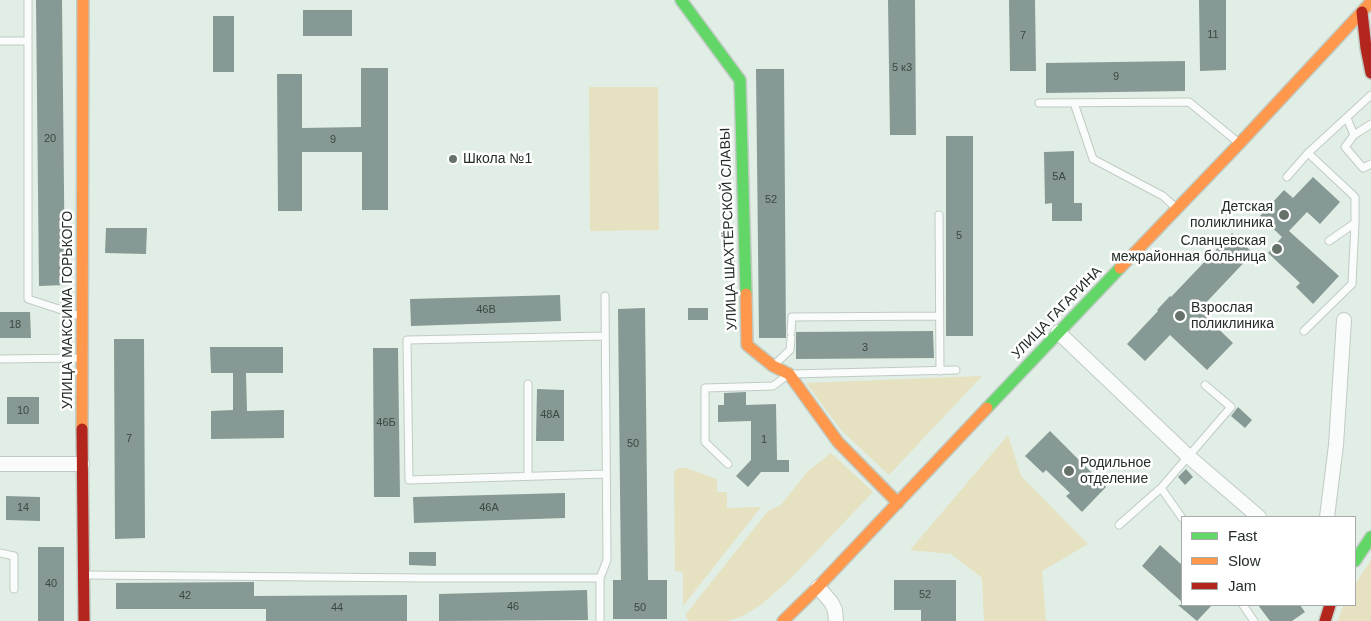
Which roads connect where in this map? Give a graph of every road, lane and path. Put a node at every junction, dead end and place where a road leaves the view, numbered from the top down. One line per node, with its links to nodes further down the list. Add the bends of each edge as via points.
1 (28, 0): 7 (lane)
2 (83, 0): 25 (street, УЛИЦА МАКСИМА ГОРЬКОГО)
3 (681, 0): 32 (street, УЛИЦА ШАХТЁРСКОЙ СЛАВЫ, via 740,80 747,345)
4 (1371, 2): 5 (street, УЛИЦА ГАГАРИНА)
5 (1362, 12): 8 (street); 15 (street, УЛИЦА ГАГАРИНА)
6 (0, 41): 7 (lane)
7 (27, 41): 25 (lane, via 28,299)
8 (1371, 73)
9 (1371, 96): 12 (lane)
10 (1039, 103): 11 (lane)
11 (1074, 103): 15 (lane, via 1189,102); 19 (lane, via 1093,159 1163,196)
12 (1347, 118): 14 (lane); 16 (lane)
13 (1371, 124): 14 (lane)
14 (1354, 135): 17 (lane, via 1345,147 1363,168)
15 (1239, 144): 19 (street, УЛИЦА ГАГАРИНА)
16 (1308, 153): 18 (lane); 21 (lane, via 1355,197)
17 (1371, 164)
18 (1287, 177)
19 (1177, 208): 28 (street, УЛИЦА ГАГАРИНА)
20 (939, 214): 24 (lane)
21 (1356, 223): 22 (lane); 27 (lane, via 1352,284)
22 (1329, 241)
23 (605, 296): 29 (lane)
24 (939, 316): 32 (lane, via 792,317 790,350); 34 (lane)
25 (83, 317): 30 (street, УЛИЦА МАКСИМА ГОРЬКОГО)
26 (1344, 320): 47 (street, via 1336,444)
27 (1304, 331)
28 (1058, 332): 38 (street, via 1127,392); 45 (street, УЛИЦА ГАГАРИНА)
29 (605, 336): 42 (lane); 43 (lane, via 407,340 409,480)
30 (83, 358): 31 (lane); 40 (street, УЛИЦА МАКСИМА ГОРЬКОГО)
31 (0, 359)
32 (773, 366): 35 (street, УЛИЦА ШАХТЁРСКОЙ СЛАВЫ)
33 (956, 370): 34 (lane)
34 (940, 371): 35 (lane)
35 (788, 374): 41 (lane, via 773,386 704,388 706,442); 45 (street, УЛИЦА ШАХТЁРСКОЙ СЛАВЫ, via 838,442)
36 (528, 384): 43 (lane)
37 (1206, 385): 38 (lane, via 1231,407)
38 (1188, 456): 44 (lane); 46 (street)
39 (0, 464): 40 (street)
40 (82, 464): 53 (street, УЛИЦА МАКСИМА ГОРЬКОГО)
41 (728, 464)
42 (606, 474): 43 (lane); 54 (lane, via 607,560)
43 (528, 476)
44 (1161, 488): 48 (lane); 49 (lane)
45 (898, 503): 55 (street, УЛИЦА ГАГАРИНА)
46 (1258, 516)
47 (1327, 516)
48 (1181, 517)
49 (1119, 524)
50 (1371, 537): 52 (street)
51 (0, 553): 56 (lane, via 14,556)
52 (1356, 560)
53 (83, 575): 54 (lane); 59 (street, УЛИЦА МАКСИМА ГОРЬКОГО)
54 (600, 578): 60 (lane)
55 (818, 587): 61 (street, УЛИЦА ГАГАРИНА); 62 (street, via 831,602)
56 (14, 589)
57 (1244, 606): 63 (lane)
58 (1330, 606): 64 (street)
59 (84, 621)
60 (600, 621)
61 (783, 621)
62 (836, 621)
63 (1254, 621)
64 (1326, 621)

